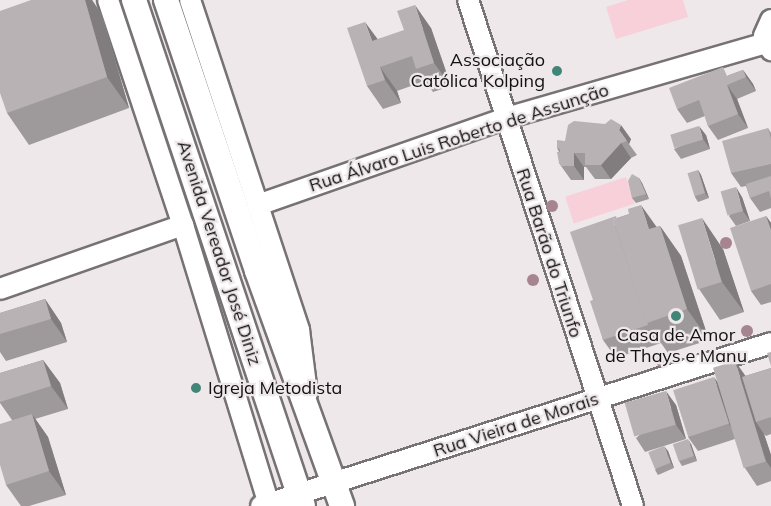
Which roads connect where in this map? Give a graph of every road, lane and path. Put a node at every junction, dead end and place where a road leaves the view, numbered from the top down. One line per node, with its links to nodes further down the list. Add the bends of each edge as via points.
1 (108, 0): 10 (street, Avenida Vereador José Diniz)
2 (134, 0): 16 (main road, Avenida Vereador José Diniz)
3 (166, 0): 14 (main road, Avenida Vereador José Diniz, via 257,271)
4 (190, 0): 9 (street, Avenida Vereador José Diniz)
5 (468, 0): 8 (street, Rua Barão do Triunfo)
6 (771, 20): 7 (street, via 765,29)
7 (768, 46): 8 (street, Rua Álvaro Luis Roberto de Assunção)
8 (506, 118): 9 (street, Rua Álvaro Luis Roberto de Assunção); 13 (street, Rua Barão do Triunfo)
9 (258, 205): 14 (street, Avenida Vereador José Diniz, via 299,330)
10 (183, 225): 11 (street); 17 (street, Avenida Vereador José Diniz)
11 (0, 289)
12 (771, 343): 13 (street, Rua Vieira de Morais)
13 (596, 398): 15 (street, Rua Vieira de Morais); 18 (street, Rua Barão do Triunfo)
14 (309, 411): 15 (main road, Avenida Vereador José Diniz)
15 (338, 495): 16 (street, Rua Vieira de Morais)
16 (301, 500): 17 (street, Rua Vieira de Morais)
17 (265, 505)
18 (633, 506)

